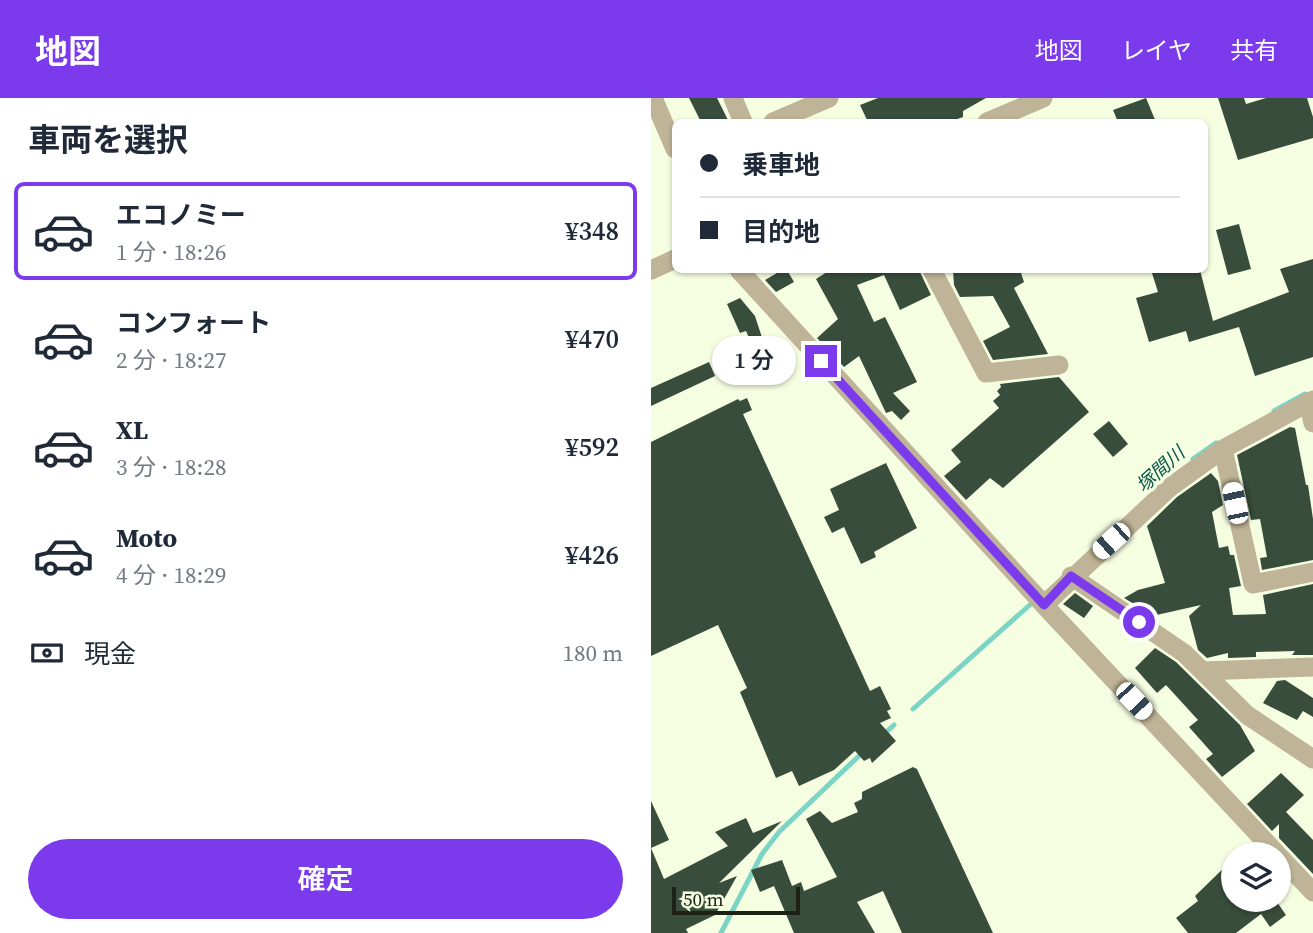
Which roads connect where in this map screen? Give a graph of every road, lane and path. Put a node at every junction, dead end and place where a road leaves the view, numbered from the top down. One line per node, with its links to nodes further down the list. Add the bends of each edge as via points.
1 (653, 98): 8 (street)
2 (733, 98): 5 (street)
3 (829, 98): 6 (street)
4 (1043, 98): 7 (street)
5 (742, 119)
6 (780, 119)
7 (994, 119)
8 (672, 142)
9 (672, 260): 10 (street)
10 (651, 270)
11 (742, 273): 19 (street)
12 (934, 273): 13 (street, via 986,373)
13 (1059, 365)
14 (1311, 401): 15 (street); 16 (street)
15 (1313, 423)
16 (1223, 449): 17 (street, via 1253,584); 18 (street, via 1169,488)
17 (1313, 572)
18 (1071, 576): 19 (street); 21 (street, via 1185,653)
19 (1044, 605): 23 (street)
20 (1313, 667): 21 (street)
21 (1203, 671): 22 (street, via 1247,715)
22 (1313, 759)
23 (1266, 842)
24 (1291, 869): 25 (street)
25 (1313, 892)

